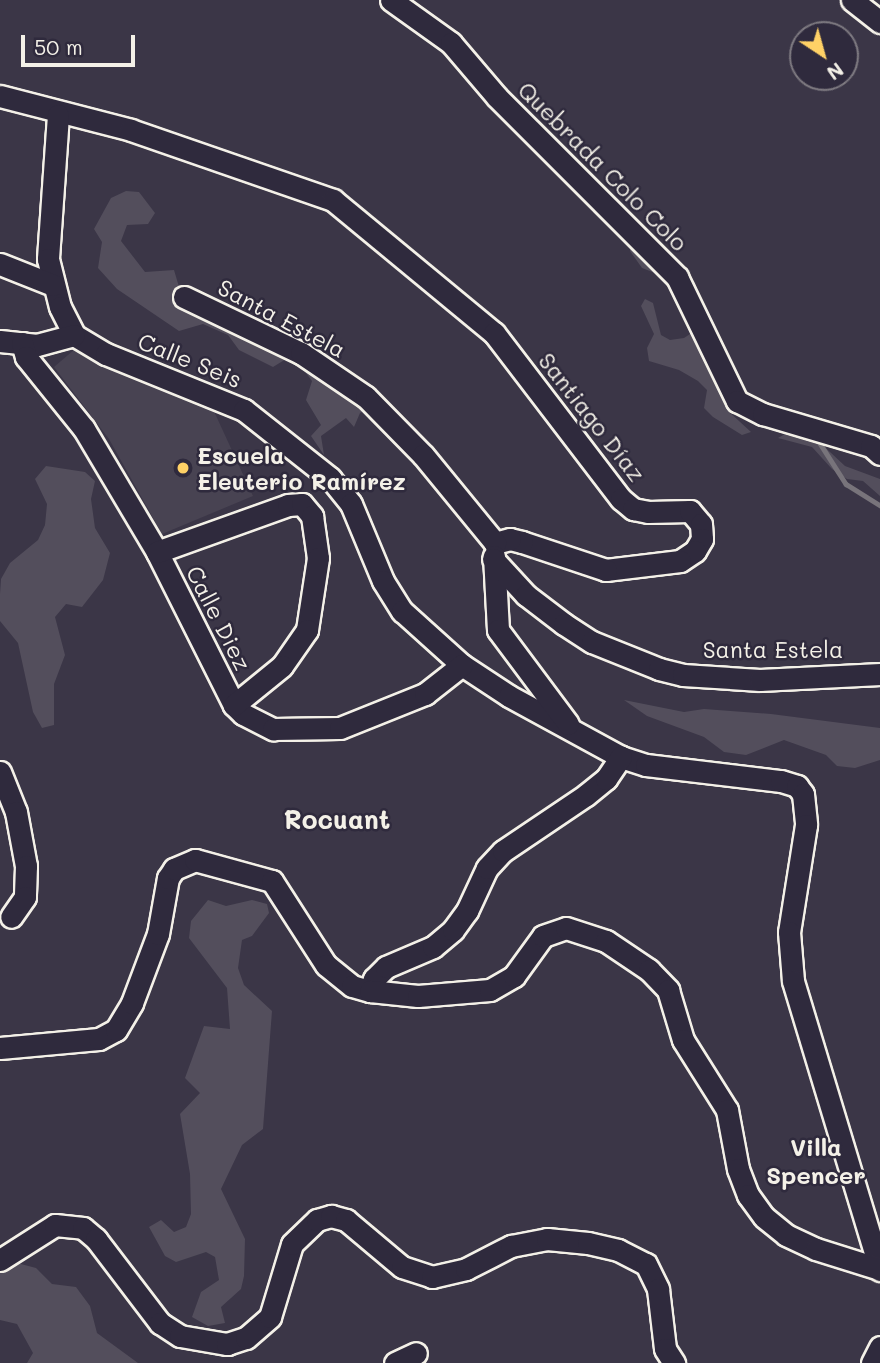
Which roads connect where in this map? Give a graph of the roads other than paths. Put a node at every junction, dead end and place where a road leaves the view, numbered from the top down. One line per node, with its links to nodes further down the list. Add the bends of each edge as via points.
1 (391, 0): 12 (street, Quebrada Colo Colo, via 451,43 497,97 677,277 737,401 763,414 871,446)
2 (852, 0): 3 (street)
3 (880, 22)
4 (0, 96): 5 (street)
5 (58, 115): 7 (street, via 48,259); 13 (street, Santiago Díaz, via 131,130 333,200 494,333 621,499 633,509 648,512 690,511 701,524 702,539 695,551 680,561 606,570 510,539)
6 (0, 264): 7 (street)
7 (53, 285): 9 (street)
8 (184, 297): 13 (street, Santa Estela, via 302,353 366,397 424,455)
9 (74, 335): 11 (street, via 37,345); 15 (street, Calle Seis, via 106,354 244,410 330,478 364,528 390,597)
10 (0, 341): 11 (street)
11 (22, 343): 14 (street, Calle Diez, via 26,357 84,429)
12 (880, 454)
13 (494, 551): 16 (street, Santa Estela, via 526,595 564,624 592,642 659,669 683,676 760,680); 18 (street, via 498,630)
14 (157, 552): 17 (street, Calle Diez); 17 (street, via 288,505 302,504 312,516 318,558 307,630 282,666)
15 (462, 665): 17 (street, Calle Diez, via 425,694 340,728 273,729); 18 (street, Calle Seis)
16 (880, 674)
17 (234, 705)
18 (573, 731): 19 (street, Calle Seis)
19 (621, 757): 22 (street, via 606,779 586,795 503,851 487,868 453,930 433,947 386,967 374,978); 25 (street, Calle Seis, via 646,765 781,781 797,786 803,794 806,825 789,932 793,981)
20 (0, 772): 21 (street, via 16,812 26,866 25,897)
21 (11, 917)
22 (370, 991): 23 (street, via 352,985 326,965 272,881 195,860 174,869 167,878 158,934 132,1003 116,1030 99,1039); 25 (street, via 418,996 490,990 514,976 543,936 566,928 606,941 649,970 668,990 683,1040 727,1110 738,1169 748,1195 764,1217 786,1235 816,1249)
23 (0, 1048)
24 (0, 1260): 29 (street, via 55,1224 83,1228 160,1323 192,1340 228,1344 246,1338 270,1317 292,1244 317,1220 331,1216 346,1220 402,1267 432,1277 535,1241 588,1243 618,1250 646,1264 658,1289 665,1349)
25 (880, 1269)
26 (880, 1348): 30 (street)
27 (415, 1353): 28 (street)
28 (396, 1363)
29 (674, 1363)
30 (872, 1363)

